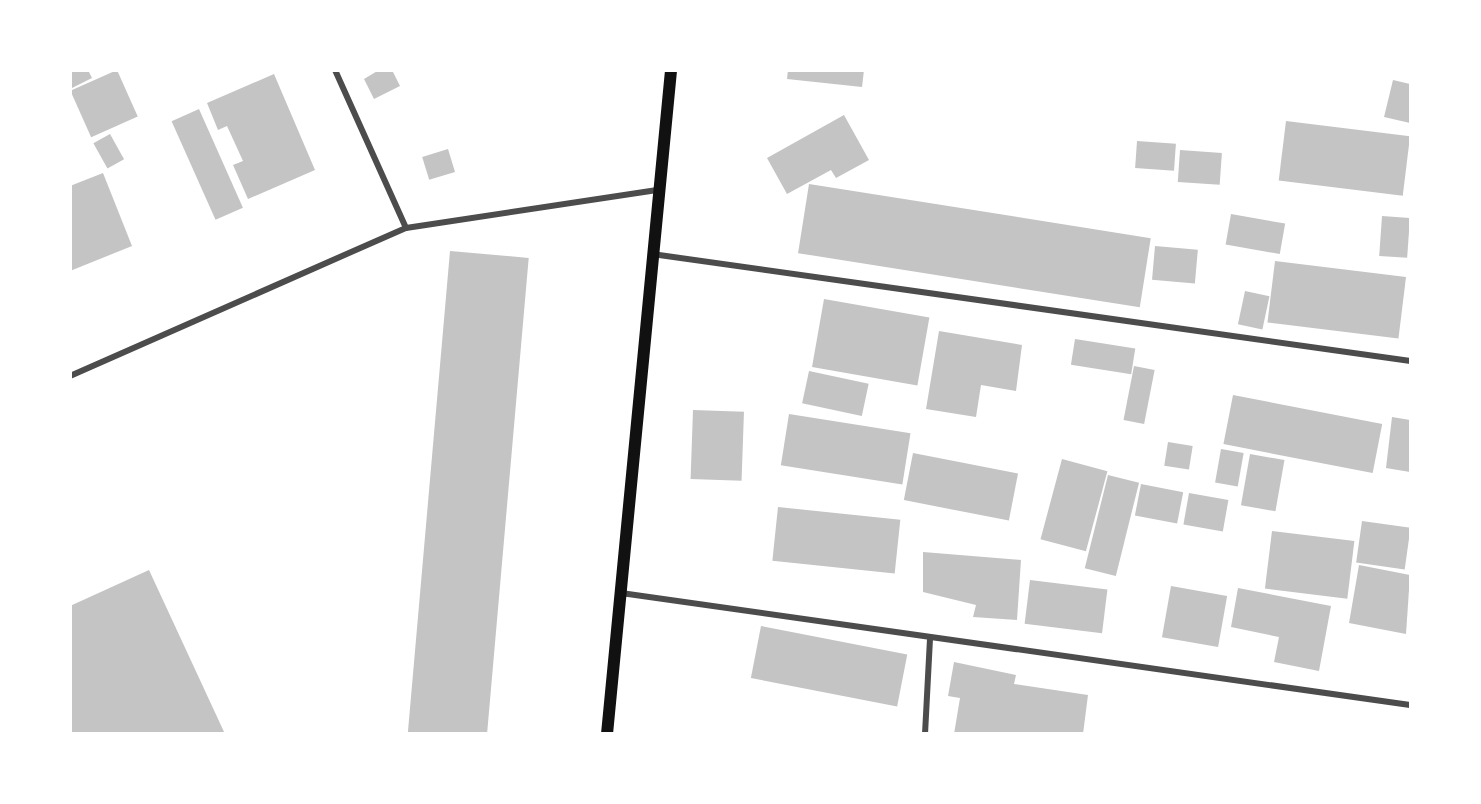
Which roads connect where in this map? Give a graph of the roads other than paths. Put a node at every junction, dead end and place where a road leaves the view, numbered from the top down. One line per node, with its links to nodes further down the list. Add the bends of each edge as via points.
1 (335, 70): 4 (street)
2 (671, 70): 3 (main road)
3 (657, 190): 4 (street); 5 (main road)
4 (406, 228): 7 (street)
5 (652, 254): 6 (street); 8 (main road)
6 (1410, 361)
7 (70, 376)
8 (621, 593): 9 (street); 11 (main road)
9 (930, 640): 10 (street); 12 (street)
10 (1410, 705)
11 (607, 734)
12 (925, 734)

